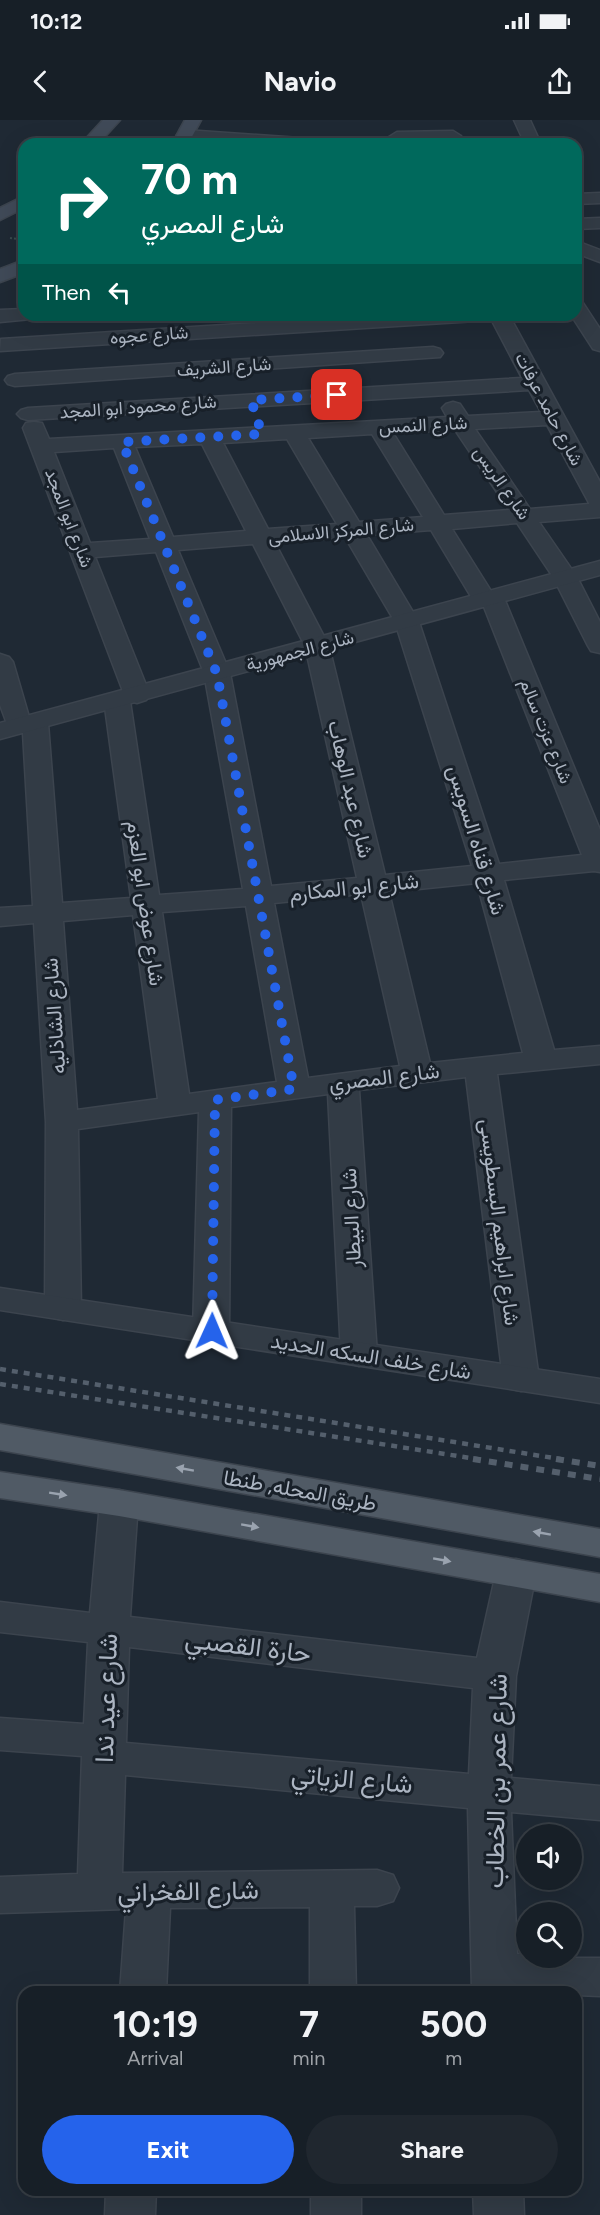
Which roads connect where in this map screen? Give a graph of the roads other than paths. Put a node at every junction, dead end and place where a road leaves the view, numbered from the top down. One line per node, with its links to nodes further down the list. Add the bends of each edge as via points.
1 (112, 120): 6 (main road)
2 (193, 120): 7 (main road)
3 (522, 120): 8 (street)
4 (452, 133): 5 (street)
5 (397, 137)
6 (95, 138)
7 (183, 138)
8 (530, 138)
9 (600, 198): 10 (street)
10 (582, 199)
11 (18, 204): 12 (main road)
12 (0, 215)
13 (600, 223): 14 (street)
14 (582, 224)
15 (582, 228): 16 (street)
16 (600, 235)
17 (582, 249): 18 (street)
18 (600, 256)
19 (600, 265): 20 (street)
20 (582, 266)
21 (18, 315): 22 (street)
22 (0, 316)
23 (582, 316): 29 (street)
24 (289, 321): 27 (street, شارع عجوه)
25 (423, 321): 30 (street, شارع الريس)
26 (501, 321): 33 (street, شارع حامد عرفات)
27 (225, 323): 28 (street, شارع عجوه); 31 (street)
28 (1, 343): 32 (street, شارع ابو المجد)
29 (600, 345)
30 (433, 353): 31 (street, شارع الشريف); 34 (street, شارع الريس)
31 (239, 366): 32 (street, شارع الشريف); 35 (street)
32 (15, 380): 36 (street, شارع ابو المجد)
33 (535, 383): 34 (street, شارع محمود ابو المجد); 37 (street, شارع حامد عرفات)
34 (444, 389): 35 (street, شارع محمود ابو المجد); 38 (street, شارع الريس)
35 (251, 400): 36 (street, شارع محمود ابو المجد); 41 (street)
36 (28, 414): 44 (street, شارع ابو المجد)
37 (554, 418): 38 (street, شارع النمس); 45 (street, شارع حامد عرفات)
38 (461, 423): 39 (street, شارع النمس); 47 (street, شارع الريس)
39 (379, 428): 40 (street, شارع النمس); 48 (street, شارع عزت سالم)
40 (294, 433): 41 (street, شارع النمس); 49 (street, شارع قناه السويس)
41 (262, 434): 42 (street, شارع النمس)
42 (208, 437): 43 (street, شارع النمس); 50 (street, شارع عبد الوهاب)
43 (122, 442): 44 (street, شارع النمس); 51 (street)
44 (41, 446): 52 (street, شارع ابو المجد)
45 (600, 503)
46 (600, 510): 47 (street, شارع المركز الاسلامى)
47 (525, 516): 48 (street, شارع المركز الاسلامى); 54 (street, شارع الريس)
48 (438, 523): 49 (street, شارع المركز الاسلامى); 55 (street, شارع عزت سالم)
49 (352, 530): 50 (street, شارع المركز الاسلامى); 56 (street, شارع قناه السويس)
50 (259, 537): 51 (street, شارع المركز الاسلامى); 57 (street, شارع عبد الوهاب)
51 (165, 545): 52 (street, شارع المركز الاسلامى); 60 (street)
52 (82, 551): 61 (street, شارع ابو المجد)
53 (600, 568): 54 (street, شارع الجمهورية)
54 (565, 578): 55 (street, شارع الجمهورية); 58 (street, شارع الريس)
55 (489, 599): 56 (street, شارع الجمهورية); 63 (street, شارع عزت سالم)
56 (407, 622): 57 (street, شارع الجمهورية); 64 (street, شارع قناه السويس)
57 (317, 646): 60 (street, شارع الجمهورية); 65 (street, شارع عبد الوهاب)
58 (600, 646)
59 (0, 662): 62 (street, شارع الشاذليه)
60 (217, 674): 61 (street, شارع الجمهورية); 66 (street)
61 (127, 698): 62 (street, شارع الجمهورية); 67 (street, شارع عوض ابو العزم)
62 (18, 727): 68 (street, شارع الشاذليه)
63 (600, 862): 64 (street, شارع ابو المكارم)
64 (488, 873): 65 (street, شارع ابو المكارم); 71 (street, شارع قناه السويس)
65 (374, 885): 66 (street, شارع ابو المكارم); 73 (street, شارع عبد الوهاب)
66 (258, 897): 67 (street, شارع ابو المكارم); 75 (street)
67 (146, 907): 68 (street, شارع ابو المكارم); 77 (street, شارع عوض ابو العزم)
68 (47, 914): 69 (street, شارع ابو المكارم); 78 (street, شارع الشاذليه)
69 (0, 917)
70 (600, 1055): 71 (street, شارع المصري)
71 (541, 1060): 72 (street, شارع المصري)
72 (480, 1065): 73 (street, شارع المصري); 83 (street, شارع ابراهيم البسطويسى)
73 (417, 1072): 74 (street, شارع المصري)
74 (343, 1082): 75 (street, شارع المصري); 82 (street, شارع البيطار)
75 (294, 1089): 76 (street, شارع المصري)
76 (215, 1100): 77 (street, شارع المصري); 81 (street)
77 (175, 1106): 78 (street, شارع المصري)
78 (62, 1122): 80 (street, شارع الشاذليه)
79 (0, 1299): 80 (street, شارع خلف السكه الحديد)
80 (63, 1309): 81 (street, شارع خلف السكه الحديد)
81 (212, 1331): 82 (street, شارع خلف السكه الحديد)
82 (359, 1354): 83 (street, شارع خلف السكه الحديد)
83 (521, 1379): 84 (street, شارع خلف السكه الحديد)
84 (600, 1391)
85 (0, 1437): 88 (main road, طريق المحله, طنطا, one-way to 85)
86 (0, 1485): 87 (main road, one-way to 87)
87 (119, 1503): 89 (main road, one-way to 89); 92 (street, شارع عيد ندا)
88 (600, 1543)
89 (516, 1573): 90 (main road); 93 (street, شارع عمر بن الخطاب)
90 (600, 1588)
91 (0, 1617): 92 (street, حارة القصبي)
92 (109, 1629): 93 (street, حارة القصبي); 95 (street, شارع عيد ندا)
93 (495, 1675): 96 (street, شارع عمر بن الخطاب)
94 (0, 1734): 95 (street, شارع الزياتي)
95 (104, 1750): 96 (street, شارع الزياتي); 101 (street, شارع عيد ندا)
96 (491, 1791): 97 (street, شارع الزياتي); 104 (street, شارع عمر بن الخطاب)
97 (600, 1803)
98 (376, 1888): 99 (street, شارع الفخراني)
99 (332, 1889): 100 (street, شارع الفخراني); 106 (street)
100 (149, 1890): 101 (street, شارع الفخراني); 105 (street)
101 (99, 1892): 102 (street, شارع الفخراني)
102 (0, 1895)
103 (600, 1977): 104 (street)
104 (495, 1982)
105 (143, 1986)
106 (333, 1986)
107 (131, 2196): 110 (street)
108 (336, 2196): 111 (street)
109 (498, 2196): 112 (street)
110 (130, 2215)
111 (336, 2215)
112 (499, 2215)

